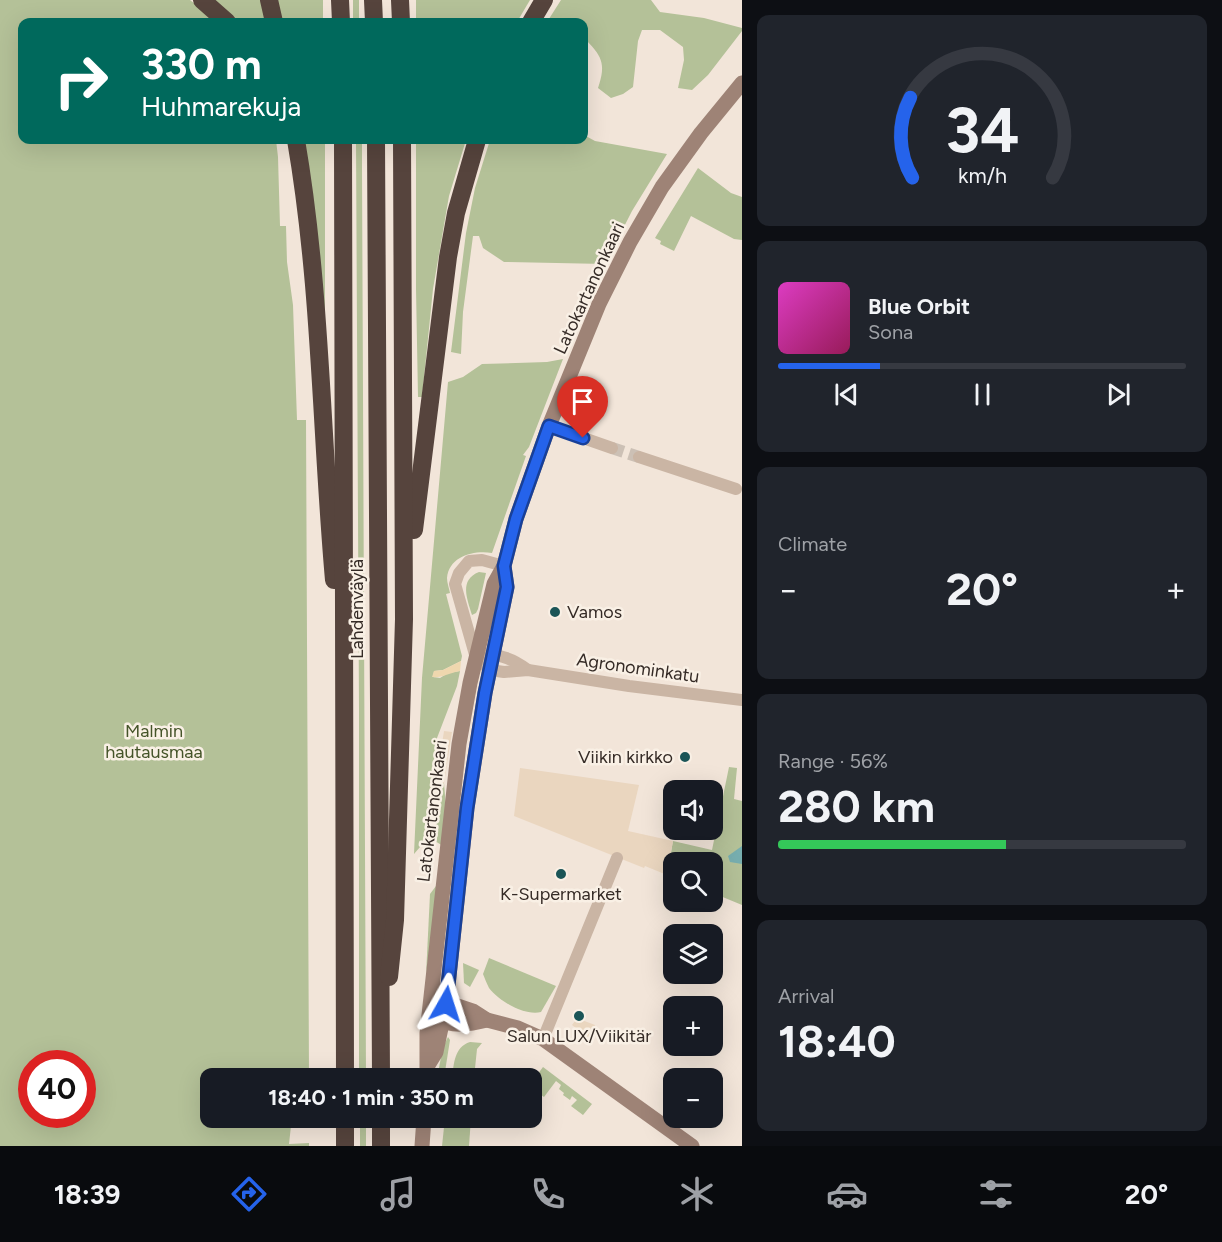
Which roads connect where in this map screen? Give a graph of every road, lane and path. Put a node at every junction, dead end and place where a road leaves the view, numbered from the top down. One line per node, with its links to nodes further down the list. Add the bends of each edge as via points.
1 (202, 0): 7 (highway)
2 (269, 0): 8 (highway)
3 (340, 0): 9 (highway)
4 (374, 0): 10 (highway)
5 (400, 0): 11 (highway)
6 (544, 0): 12 (highway)
7 (222, 18)
8 (273, 18)
9 (341, 18)
10 (374, 18)
11 (400, 18)
12 (533, 18)
13 (742, 83): 21 (street, Latokartanonkaari, via 701,133 644,217 599,304)
14 (292, 144): 20 (highway)
15 (297, 144): 20 (highway)
16 (343, 144): 30 (highway, Lahdenväylä)
17 (376, 144): 37 (highway, Lahdenväylä)
18 (402, 144): 26 (highway)
19 (476, 144): 26 (highway, via 448,257)
20 (304, 187): 30 (highway, via 321,353 330,533)
21 (549, 426): 22 (street); 25 (street, Latokartanonkaari)
22 (612, 448)
23 (639, 457): 24 (street)
24 (736, 489)
25 (504, 566): 27 (street, Latokartanonkaari, via 494,584); 27 (street, via 469,561 455,584); 28 (street, Latokartanonkaari, via 507,587)
26 (404, 619): 37 (highway, via 395,920)
27 (476, 658): 28 (street); 33 (street, Latokartanonkaari, via 459,744)
28 (491, 662): 29 (street, Agronominkatu, via 513,673 528,670); 32 (street, Latokartanonkaari, via 465,824)
29 (742, 700)
30 (345, 707): 38 (highway, Lahdenväylä)
31 (617, 858): 36 (street)
32 (446, 1004): 33 (street); 34 (street, via 473,1011); 35 (street, Latokartanonkaari)
33 (430, 1012): 35 (street); 40 (street, Latokartanonkaari)
34 (487, 1020): 35 (street); 36 (street)
35 (443, 1022): 41 (street, Latokartanonkaari)
36 (543, 1039): 48 (street)
37 (381, 1050): 39 (highway, Lahdenväylä)
38 (345, 1068)
39 (381, 1068)
40 (428, 1068)
41 (430, 1068)
42 (345, 1128): 45 (highway)
43 (381, 1128): 46 (highway)
44 (423, 1128): 47 (street)
45 (345, 1146)
46 (381, 1146)
47 (422, 1146)
48 (692, 1146)

